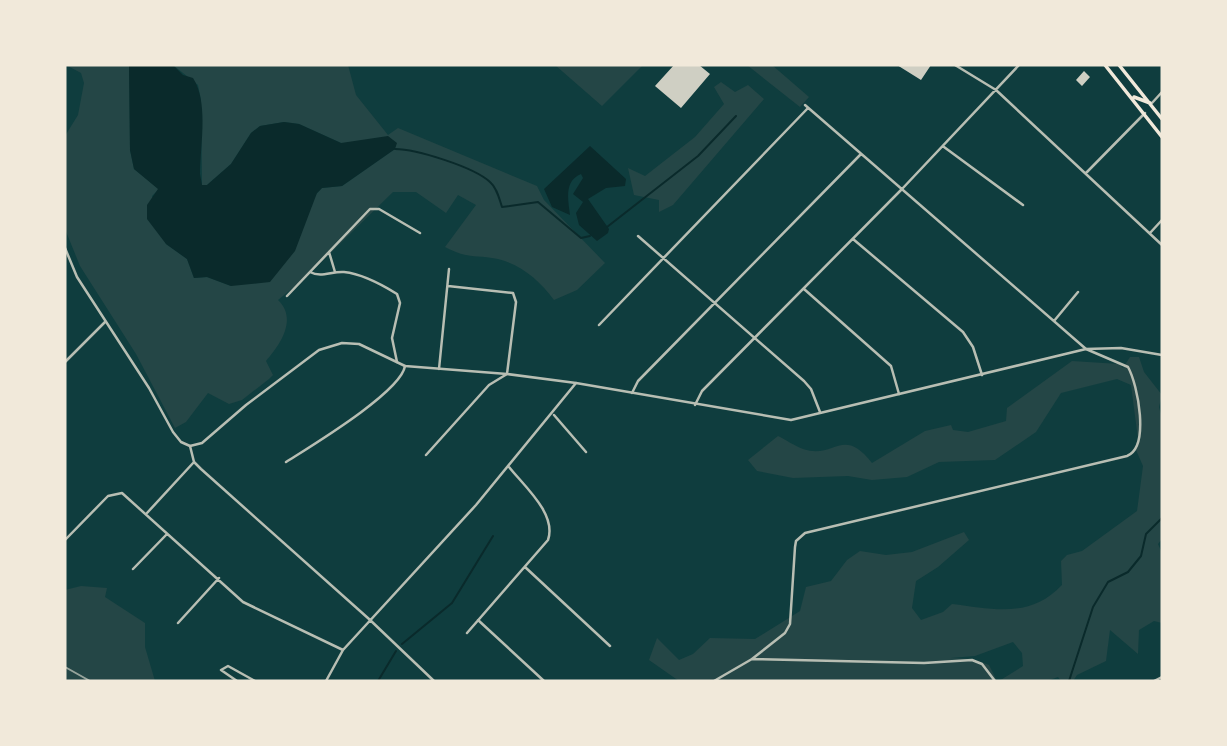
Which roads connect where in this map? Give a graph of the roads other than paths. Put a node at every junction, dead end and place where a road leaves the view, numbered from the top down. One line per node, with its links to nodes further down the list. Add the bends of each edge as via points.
1 (955, 65): 5 (street)
2 (1019, 65): 5 (street)
3 (1105, 65): 7 (main road)
4 (1119, 65): 8 (main road)
5 (996, 90): 12 (street); 14 (street)
6 (1162, 92): 8 (street)
7 (1132, 96): 8 (main road); 9 (main road)
8 (1152, 103): 10 (main road)
9 (1145, 113): 11 (main road); 14 (street)
10 (1162, 120)
11 (1162, 137)
12 (943, 146): 15 (street); 16 (street)
13 (861, 154): 15 (street); 25 (street, via 806,107); 33 (street)
14 (1086, 173): 19 (street)
15 (902, 189): 21 (street); 35 (street)
16 (1023, 205)
17 (1162, 219): 19 (street)
18 (419, 233): 24 (street, via 374,208)
19 (1150, 233): 22 (street)
20 (638, 236): 25 (street)
21 (853, 239): 30 (street); 45 (street, via 962,332 973,347)
22 (1162, 245)
23 (65, 248): 34 (street)
24 (329, 251): 27 (street); 28 (street)
25 (662, 257): 33 (street); 36 (street)
26 (449, 269): 29 (street)
27 (310, 272): 28 (street); 32 (street)
28 (335, 272): 41 (street, via 370,279 397,294 400,303 392,338)
29 (448, 286): 43 (street); 44 (street, via 513,293 516,302)
30 (804, 289): 37 (street); 48 (street, via 891,366)
31 (1078, 292): 35 (street)
32 (287, 296)
33 (715, 302): 37 (street); 47 (street, via 638,381)
34 (105, 321): 40 (street); 52 (street, via 173,432)
35 (1054, 321): 38 (street)
36 (599, 324)
37 (757, 338): 49 (street, via 702,391); 50 (street, via 811,388)
38 (1086, 349): 39 (street, via 1121,348); 45 (street); 70 (street, via 1124,363 1132,373 1140,441 1135,452 805,533 795,547 791,621 785,633)
39 (1162, 355)
40 (65, 362)
41 (397, 362): 42 (street); 52 (street, via 359,344 328,346 202,443)
42 (405, 366): 43 (street); 56 (street, via 394,386)
43 (439, 369): 44 (street)
44 (507, 374): 46 (street); 54 (street, via 489,386)
45 (982, 375): 48 (street)
46 (576, 383): 47 (street); 51 (street)
47 (632, 393): 49 (street)
48 (899, 394): 50 (street)
49 (695, 405): 50 (street, via 783,420)
50 (820, 413)
51 (553, 414): 53 (street); 57 (street)
52 (190, 446): 55 (street)
53 (586, 452)
54 (426, 455)
55 (194, 462): 58 (street); 64 (street)
56 (286, 462)
57 (509, 467): 61 (street, via 550,522 548,540); 64 (street)
58 (147, 513): 59 (street); 60 (street, via 115,493 100,502)
59 (167, 534): 62 (street); 63 (street)
60 (65, 540)
61 (525, 566): 65 (street); 68 (street)
62 (133, 569)
63 (219, 578): 66 (street); 69 (street, via 243,603)
64 (369, 619): 69 (street); 75 (street)
65 (478, 620): 67 (street); 76 (street)
66 (178, 624)
67 (467, 633)
68 (610, 646)
69 (343, 650): 74 (street)
70 (752, 659): 77 (street); 78 (street, via 972,660 982,664)
71 (1162, 677): 79 (street)
72 (237, 681): 73 (street, via 221,670 228,666)
73 (255, 681)
74 (326, 681)
75 (434, 681)
76 (544, 681)
77 (714, 681)
78 (995, 681)
79 (1154, 681)

